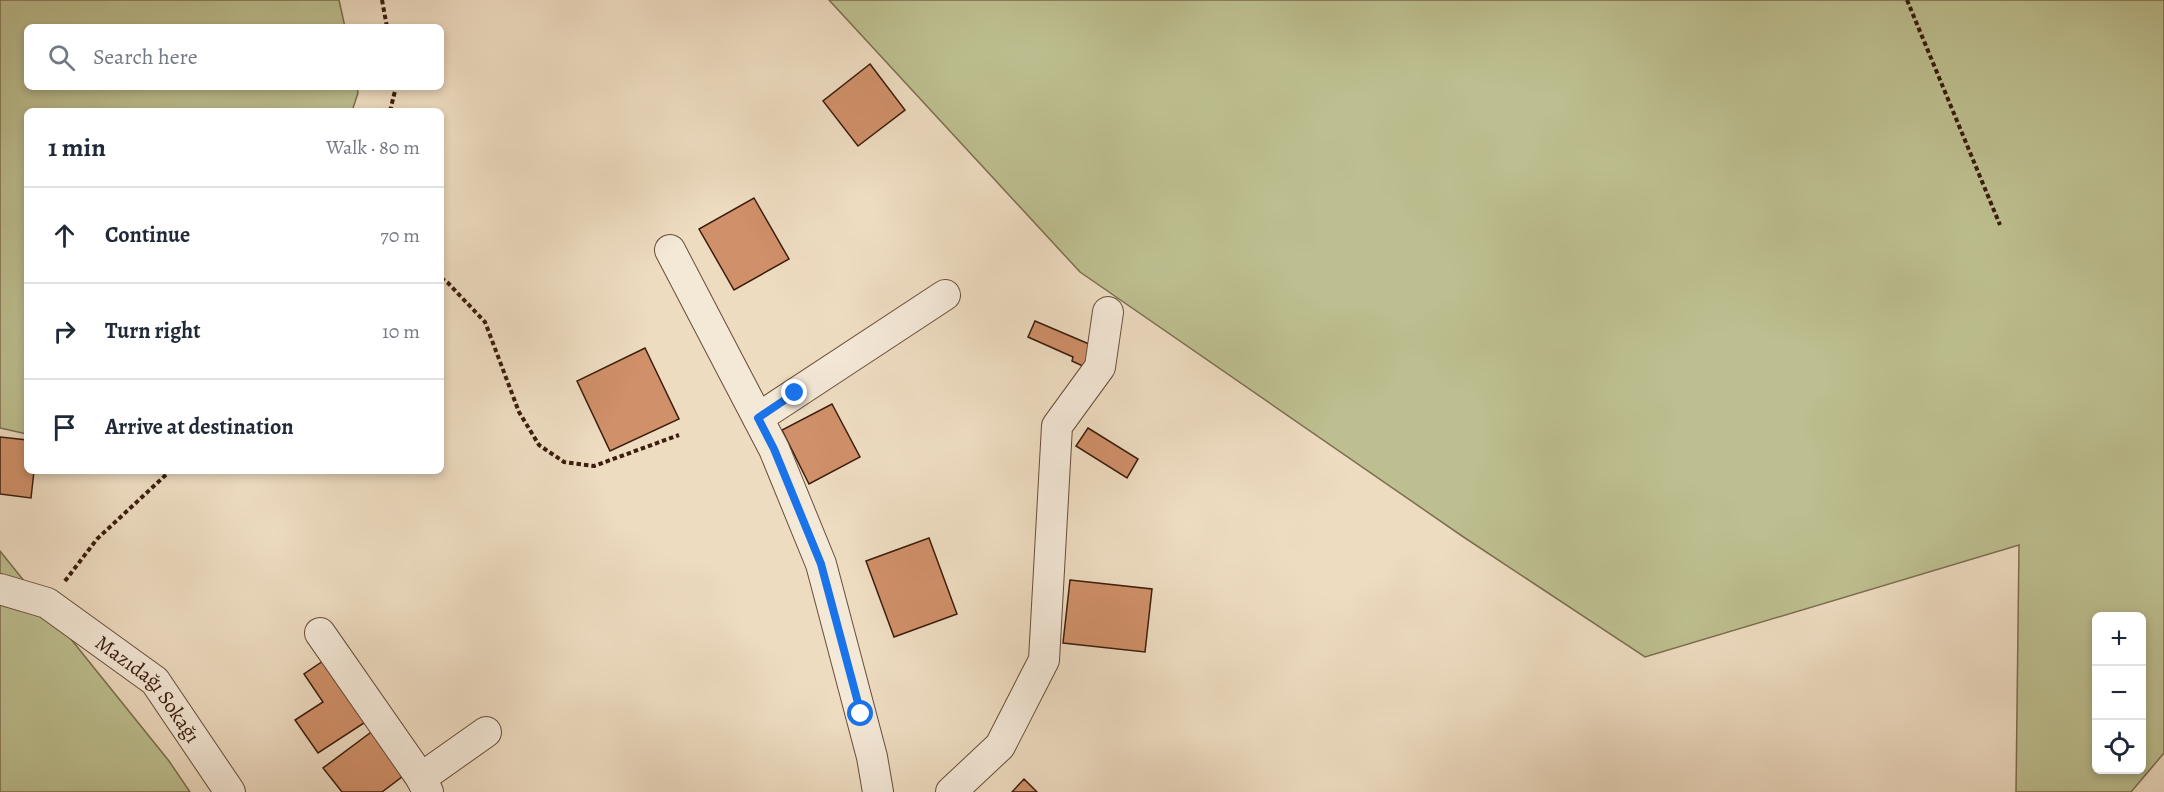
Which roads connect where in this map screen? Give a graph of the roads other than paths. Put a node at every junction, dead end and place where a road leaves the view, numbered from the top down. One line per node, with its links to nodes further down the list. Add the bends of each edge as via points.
1 (670, 250): 4 (street)
2 (945, 295): 4 (street)
3 (1108, 312): 11 (street, via 1100,367 1057,426 1044,660 1000,746)
4 (758, 418): 10 (street, via 821,564)
5 (0, 589): 9 (street, Mazıdağı Sokağı, via 47,603 155,681)
6 (320, 633): 8 (street)
7 (486, 732): 8 (street)
8 (425, 785)
9 (230, 792)
10 (878, 792)
11 (951, 792)

